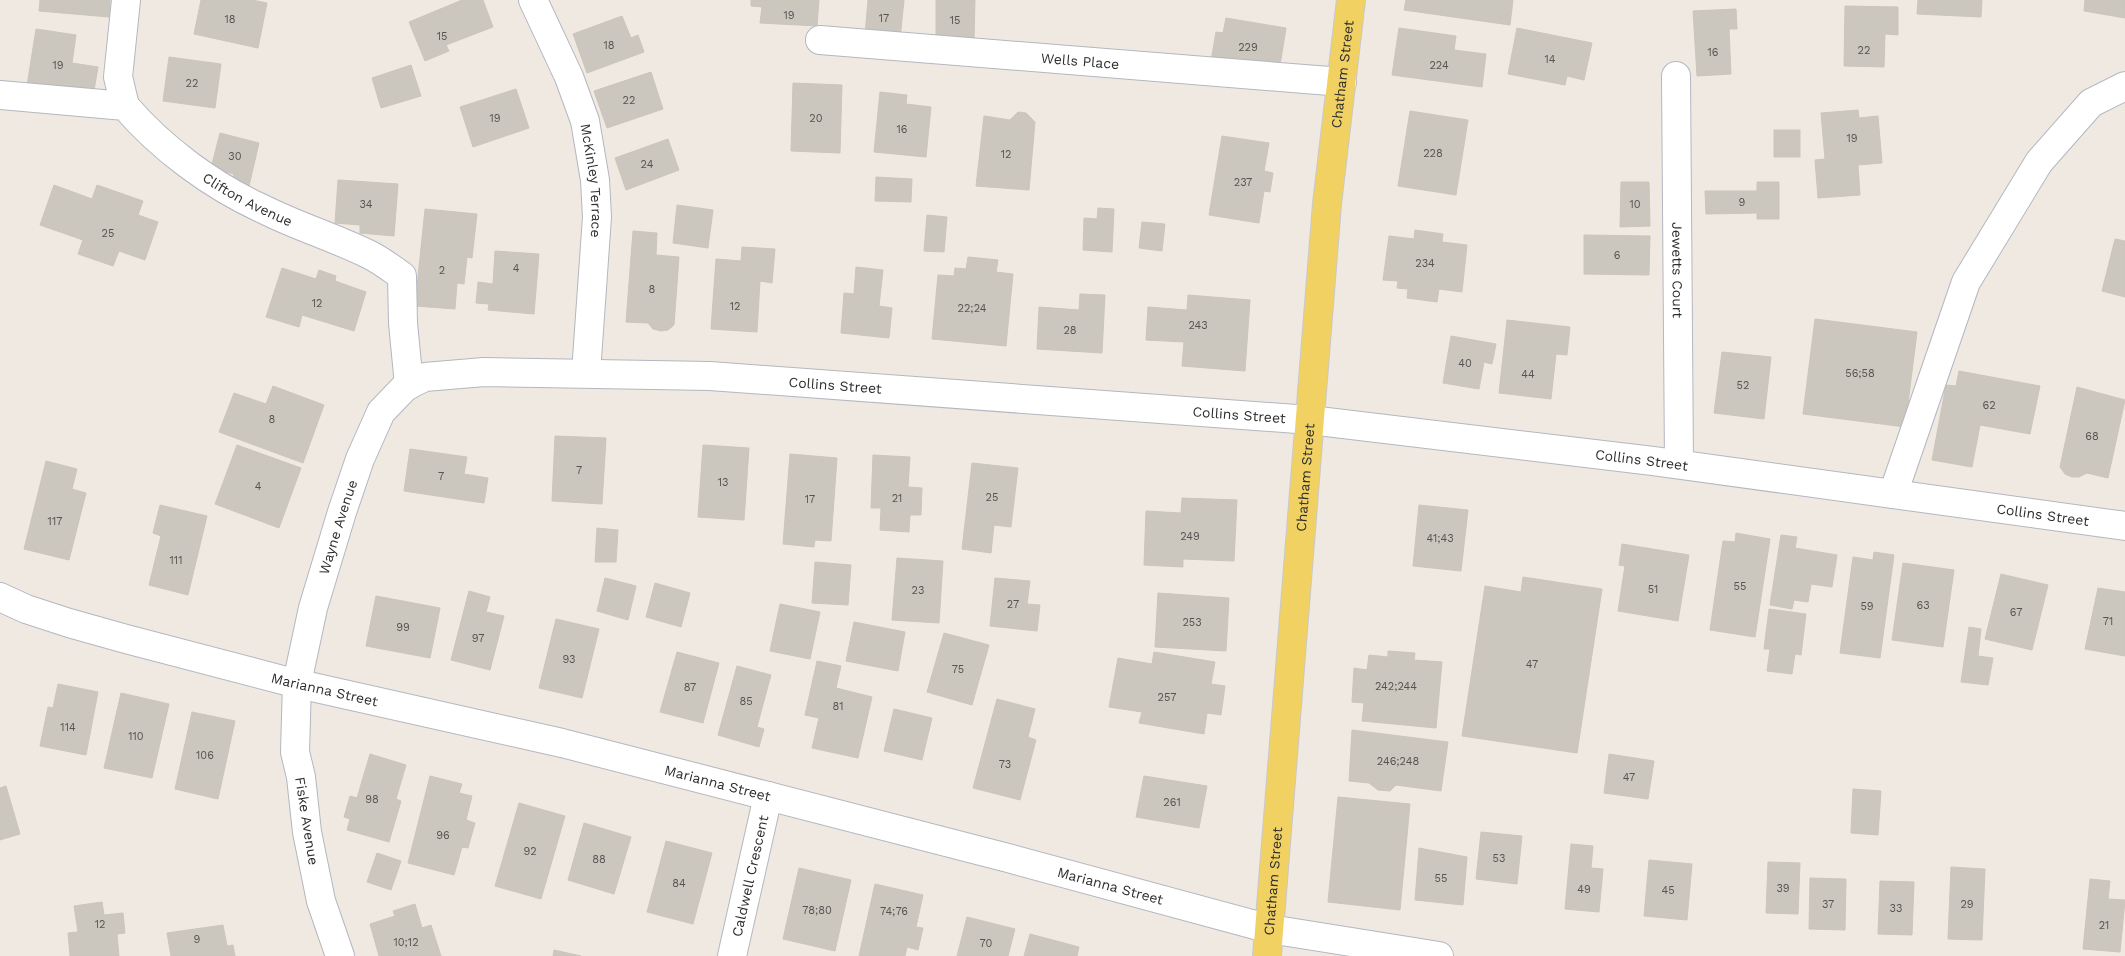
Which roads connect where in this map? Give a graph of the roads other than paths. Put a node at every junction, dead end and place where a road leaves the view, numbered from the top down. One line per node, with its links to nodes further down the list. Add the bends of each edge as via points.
1 (126, 0): 9 (street, via 118,77)
2 (533, 0): 10 (street, McKinley Terrace, via 569,77 585,121 595,180 597,217)
3 (1351, 0): 6 (main road, Chatham Street)
4 (820, 40): 6 (street, Wells Place)
5 (1676, 76): 13 (street, Jewetts Court)
6 (1342, 82): 12 (main road, Chatham Street, via 1327,204)
7 (2125, 86): 14 (street, via 2091,103 2039,162 1966,282)
8 (0, 95): 9 (street)
9 (124, 106): 11 (street, Clifton Avenue, via 168,148 233,194 372,256 402,276)
10 (586, 373): 11 (street, Collins Street, via 484,372 425,378); 12 (street, Collins Street, via 710,376)
11 (409, 385): 17 (street, Wayne Avenue, via 381,412 360,459 313,608)
12 (1310, 420): 13 (street, Collins Street); 19 (main road, Chatham Street)
13 (1679, 464): 14 (street, Collins Street)
14 (1892, 494): 15 (street, Collins Street)
15 (2125, 526)
16 (0, 597): 17 (street, Marianna Street, via 69,623)
17 (297, 683): 18 (street, Marianna Street, via 562,743); 20 (street, Fiske Avenue, via 295,752 307,832 322,901)
18 (768, 796): 19 (street, Marianna Street); 21 (street, Caldwell Crescent)
19 (1270, 928): 22 (main road, Chatham Street); 23 (street, Marianna Street)
20 (340, 956)
21 (732, 956)
22 (1267, 956)
23 (1440, 956)

